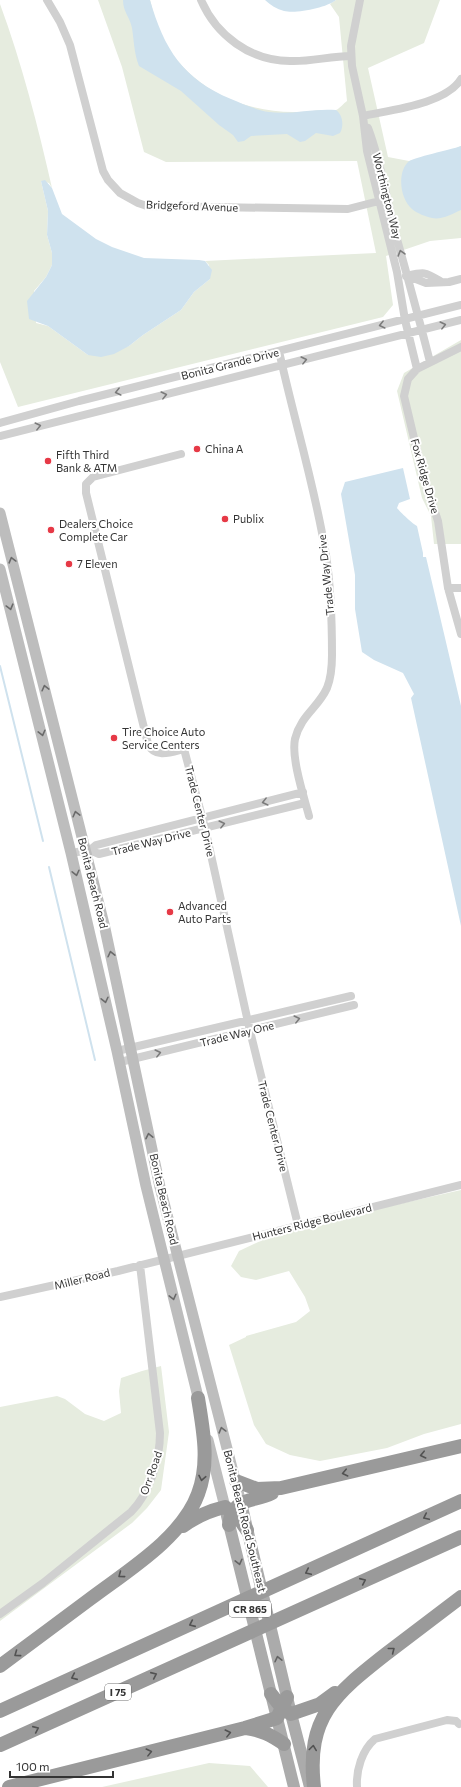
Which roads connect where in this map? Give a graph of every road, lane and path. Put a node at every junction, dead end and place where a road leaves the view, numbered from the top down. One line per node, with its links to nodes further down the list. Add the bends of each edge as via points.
1 (47, 0): 7 (street, Bridgeford Avenue, via 70,45 103,171 113,186 128,198 147,206 348,209)
2 (201, 0): 4 (street, via 224,34 257,56 289,62)
3 (360, 0): 4 (street, Worthington Way)
4 (351, 56): 6 (street, Worthington Way)
5 (461, 79): 6 (street, via 454,88 436,98)
6 (363, 116): 7 (street, Worthington Way, via 367,151); 8 (street, Worthington Way, one-way to 6, via 376,149)
7 (379, 201): 9 (street, Worthington Way)
8 (408, 276): 9 (street); 10 (street, via 416,272 427,272 440,281); 12 (street, Worthington Way)
9 (398, 278): 13 (street, Worthington Way)
10 (461, 279)
11 (461, 305): 12 (street, Bonita Grande Drive)
12 (418, 316): 13 (street, Bonita Grande Drive); 15 (street, Worthington Way)
13 (405, 320): 16 (street, Worthington Way); 18 (street, Bonita Grande Drive, one-way to 18)
14 (461, 320): 15 (street, Bonita Grande Drive, one-way to 14)
15 (422, 330): 16 (street, Bonita Grande Drive); 19 (street, Worthington Way)
16 (408, 334): 20 (street, Bonita Grande Drive, one-way to 16); 21 (street, Worthington Way)
17 (461, 347): 19 (street, Fox Ridge Drive)
18 (279, 351): 20 (street, Trade Way Drive); 22 (street, Bonita Grande Drive, one-way to 22)
19 (430, 362): 21 (street, Fox Ridge Drive)
20 (282, 365): 23 (street, Bonita Grande Drive, one-way to 20); 30 (street, Trade Way Drive, via 315,497 330,587 331,675 326,689 302,720 295,741 294,750)
21 (417, 369): 27 (street, Fox Ridge Drive, via 408,379 404,396 423,476 438,521)
22 (0, 423)
23 (0, 436)
24 (181, 454): 33 (street, Trade Center Drive, via 92,477 85,488 148,744 152,751 161,754 184,749)
25 (0, 514): 35 (street, Bonita Beach Road / CR 865, one-way to 25)
26 (0, 569): 36 (street, Bonita Beach Road / CR 865, one-way to 36)
27 (448, 588): 28 (street); 29 (street, Fox Ridge Drive)
28 (461, 588)
29 (461, 634)
30 (303, 792): 31 (street, Trade Way Drive); 33 (street, Trade Way Drive, one-way to 33)
31 (305, 803): 32 (street, Trade Way Drive); 34 (street, Trade Way Drive, one-way to 31)
32 (309, 816)
33 (202, 818): 34 (street, Trade Center Drive); 35 (street, Trade Way Drive, via 96,845)
34 (205, 828): 35 (street, Trade Way Drive, via 99,854); 39 (street, Trade Center Drive)
35 (88, 850): 36 (street, Trade Way Drive); 41 (street, Bonita Beach Road / CR 865, one-way to 35)
36 (71, 853): 42 (street, Bonita Beach Road / CR 865, one-way to 42)
37 (351, 996): 39 (street, Trade Way One)
38 (354, 1005): 40 (street, Trade Way One, one-way to 38)
39 (248, 1020): 40 (street, Trade Center Drive); 41 (street, Trade Way One)
40 (250, 1031): 41 (street, Trade Way One, one-way to 40); 44 (street, Trade Center Drive)
41 (132, 1054): 42 (street, Trade Way One); 45 (street, Bonita Beach Road / CR 865, one-way to 41)
42 (119, 1057): 46 (street, Bonita Beach Road / CR 865)
43 (461, 1185): 44 (street, Hunters Ridge Boulevard)
44 (298, 1225): 45 (street, Hunters Ridge Boulevard)
45 (177, 1255): 46 (street, Hunters Ridge Boulevard); 51 (street, Bonita Beach Road Southeast / CR 865, one-way to 45)
46 (163, 1259): 47 (street, Miller Road); 49 (street, Bonita Beach Road Southeast / CR 865, one-way to 49)
47 (140, 1265): 48 (street, Miller Road); 59 (street, Orr Road, via 160,1433 159,1449 146,1490 131,1512)
48 (0, 1297)
49 (198, 1398): 54 (street, Bonita Beach Road Southeast / CR 865); 57 (highway, one-way to 57, via 205,1442 199,1493 182,1522)
50 (461, 1446): 52 (highway, one-way to 52)
51 (236, 1481): 52 (highway, via 257,1489); 54 (street, Bonita Beach Road Southeast / CR 865)
52 (281, 1488): 54 (highway)
53 (461, 1501): 64 (highway, one-way to 64)
54 (232, 1511): 55 (highway); 57 (highway, via 209,1510 197,1516); 62 (main road, Bonita Beach Road Southeast / CR 865, one-way to 62)
55 (247, 1530): 63 (main road, Bonita Beach Road Southeast / CR 865, one-way to 55)
56 (461, 1537): 68 (highway, I 75, one-way to 56)
57 (150, 1554): 60 (highway, one-way to 60)
58 (461, 1597): 61 (highway, one-way to 58)
59 (0, 1614)
60 (0, 1666)
61 (354, 1680): 63 (highway, via 320,1704); 72 (highway, one-way to 61, via 312,1753 319,1726 330,1705)
62 (271, 1694): 63 (highway)
63 (284, 1709): 66 (highway); 67 (main road, Bonita Beach Road Southeast / CR 865); 71 (main road, Bonita Beach Road Southeast / CR 865)
64 (0, 1711)
65 (459, 1724): 73 (street, via 447,1720 375,1739 368,1745 363,1756)
66 (245, 1728): 67 (highway, via 263,1732); 69 (highway, one-way to 66)
67 (284, 1744): 70 (main road, Bonita Beach Road Southeast / CR 865)
68 (0, 1745)
69 (10, 1787)
70 (294, 1787)
71 (310, 1787)
72 (314, 1787)
73 (357, 1787)

